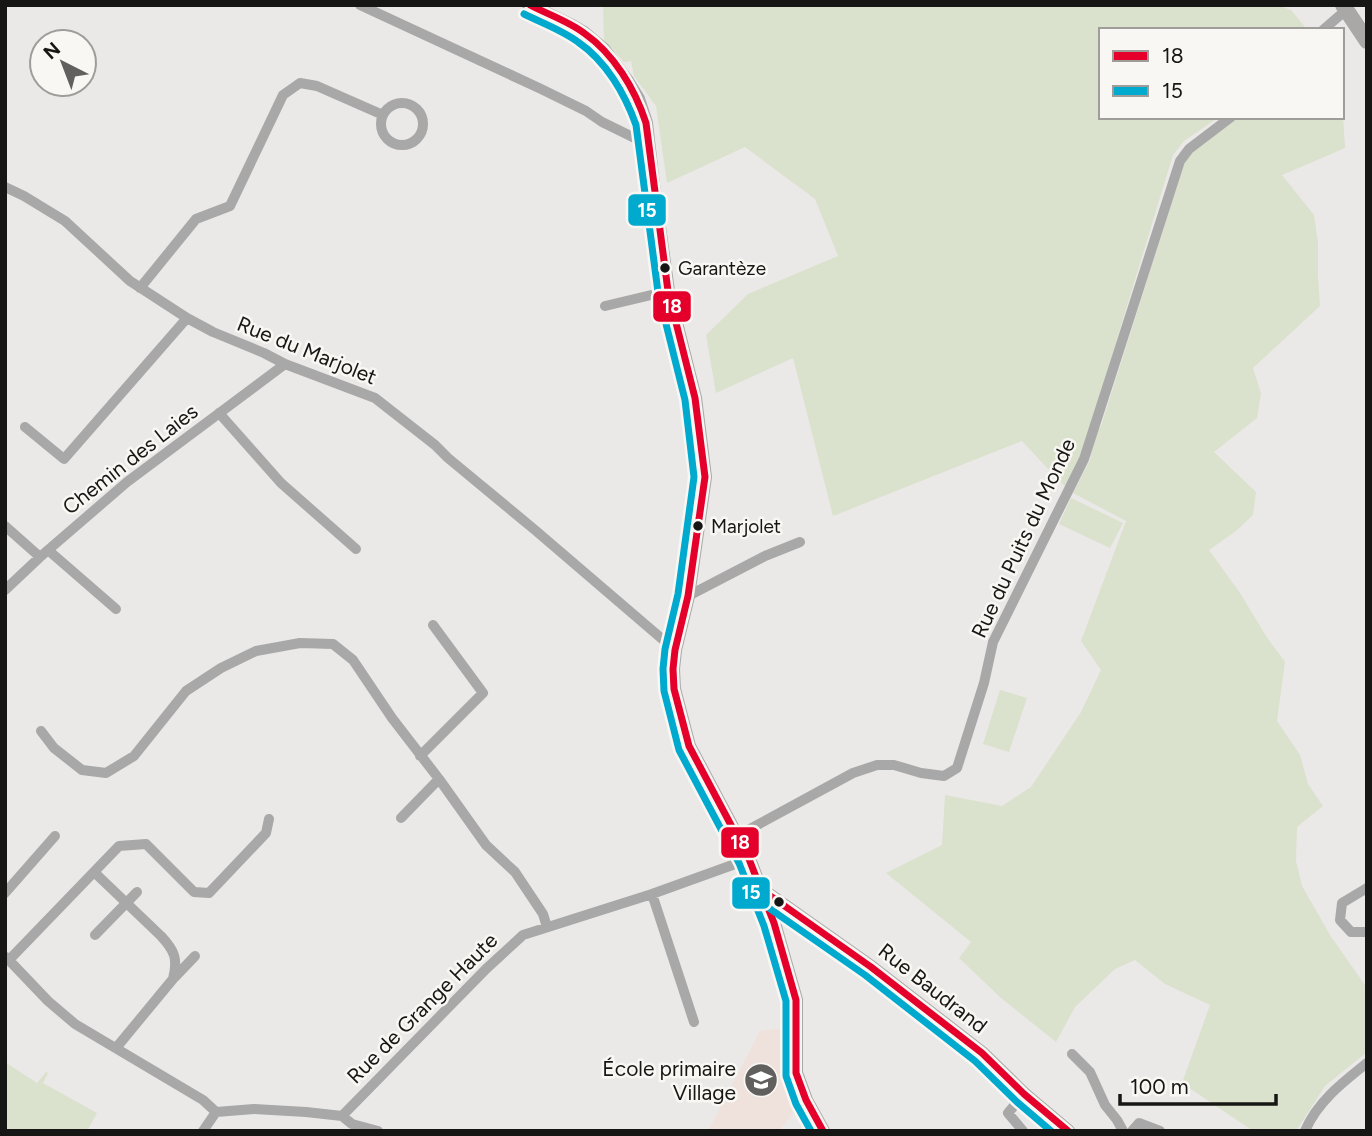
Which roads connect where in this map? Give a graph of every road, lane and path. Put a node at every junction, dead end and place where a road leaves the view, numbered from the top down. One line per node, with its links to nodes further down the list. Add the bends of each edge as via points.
1 (360, 5): 8 (street)
2 (529, 5): 8 (street, via 584,33 603,49 638,99)
3 (1344, 7): 4 (street); 5 (main road)
4 (1325, 28)
5 (1367, 41)
6 (383, 115): 10 (street, via 317,86 300,83 283,95 230,206 196,219)
7 (1228, 119): 32 (street, Rue du Puits du Monde, via 1180,161 1084,459 993,642 985,683 957,768 944,776 877,765 853,773)
8 (649, 145): 11 (street)
9 (5, 187): 10 (street, Rue du Marjolet, via 65,221)
10 (140, 288): 13 (street, Rue du Marjolet)
11 (667, 290): 12 (street); 22 (street, via 695,398 705,477)
12 (605, 306)
13 (187, 318): 14 (street, Rue du Marjolet); 16 (street, via 64,459)
14 (285, 364): 15 (street, Chemin des Laies); 25 (street, Rue du Marjolet, via 380,402)
15 (219, 413): 19 (street, via 281,483); 20 (street, Chemin des Laies, via 127,482)
16 (25, 427)
17 (5, 526): 20 (street)
18 (800, 542): 22 (street)
19 (356, 549)
20 (44, 553): 21 (street, Chemin des Laies); 23 (street)
21 (5, 590)
22 (688, 596): 25 (street)
23 (116, 609)
24 (433, 625): 27 (street, via 483,693)
25 (675, 650): 32 (street, via 674,689 688,746)
26 (41, 731): 27 (street, via 82,770 106,773 134,756 186,691 221,668 256,650 300,643 333,644 353,660)
27 (420, 756): 28 (street)
28 (439, 779): 30 (street); 43 (street, via 486,845 515,873)
29 (269, 818): 34 (street, via 266,833 209,893 194,892 146,844 119,846)
30 (401, 818)
31 (54, 836): 38 (street)
32 (737, 836): 33 (street)
33 (749, 859): 36 (street); 39 (street, Rue de Grange Haute)
34 (94, 872): 40 (street); 47 (street)
35 (1367, 888): 44 (street, via 1342,903 1340,920 1351,932)
36 (762, 890): 41 (street, Rue Baudrand); 42 (street)
37 (137, 892): 40 (street)
38 (5, 893)
39 (652, 894): 43 (street, Rue de Grange Haute); 49 (street)
40 (127, 903): 45 (street); 48 (street, via 172,947 176,957)
41 (798, 914): 42 (street); 53 (street, Rue Baudrand, via 982,1054)
42 (774, 923): 59 (street, via 796,1000 796,1073)
43 (547, 927): 55 (street, Rue de Grange Haute, via 523,935 486,969)
44 (1367, 932)
45 (96, 935)
46 (195, 956): 48 (street)
47 (7, 959): 50 (street, via 66,1017)
48 (173, 979): 50 (street)
49 (694, 1021)
50 (116, 1048): 54 (street)
51 (1072, 1054): 62 (street, via 1090,1072)
52 (1367, 1063): 65 (street, via 1337,1087)
53 (1024, 1094): 60 (street, via 1008,1113); 61 (street, Rue Baudrand)
54 (216, 1112): 55 (street); 57 (street)
55 (342, 1116): 56 (street)
56 (351, 1127): 58 (street)
57 (203, 1131)
58 (378, 1131)
59 (823, 1131)
60 (1023, 1131)
61 (1068, 1131)
62 (1123, 1131)
63 (1132, 1131): 64 (street, via 1139,1123)
64 (1160, 1131)
65 (1305, 1131)

